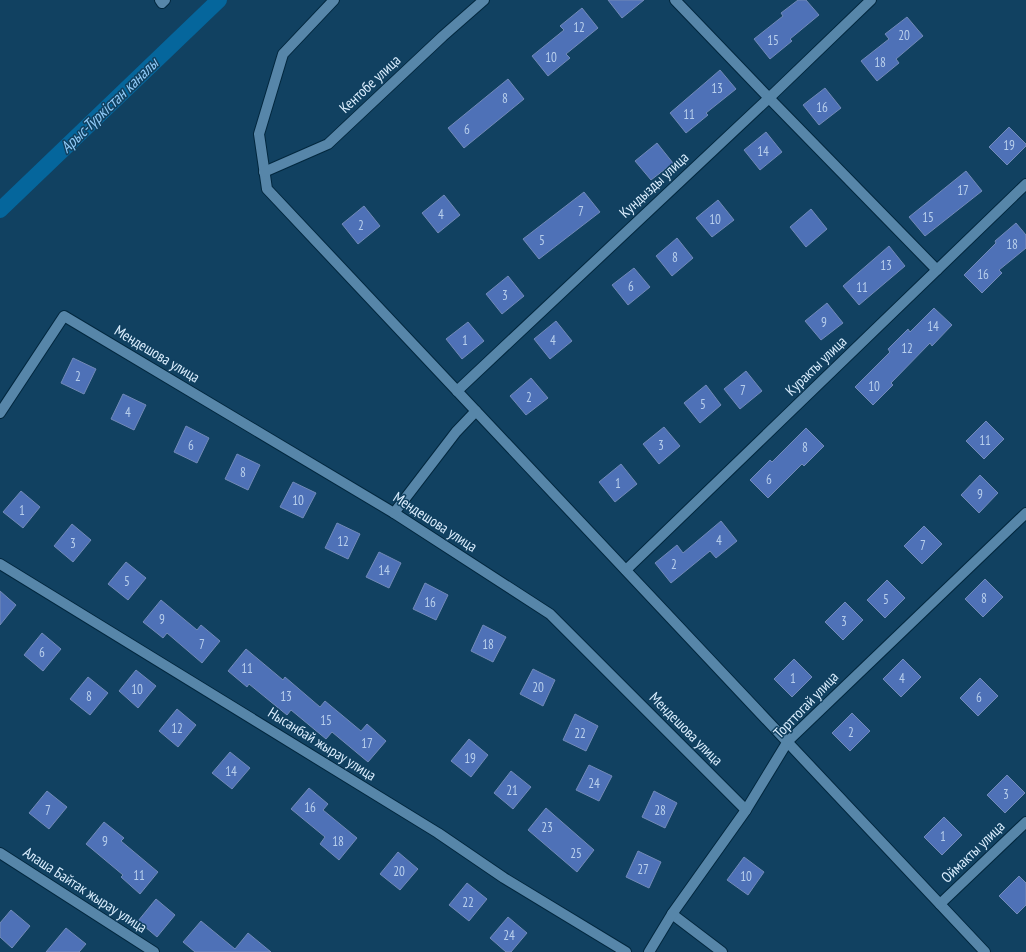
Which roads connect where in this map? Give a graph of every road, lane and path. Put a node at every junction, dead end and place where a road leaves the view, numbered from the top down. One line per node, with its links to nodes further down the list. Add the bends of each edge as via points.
1 (334, 0): 6 (street, via 283,54 259,134)
2 (484, 0): 6 (street, Кентобе улица, via 328,144)
3 (675, 0): 5 (street)
4 (871, 0): 5 (street, Кундызды улица)
5 (769, 98): 8 (street); 9 (street, Кундызды улица)
6 (264, 172): 9 (street, via 267,189)
7 (1026, 184): 8 (street, Куракты улица)
8 (937, 270): 15 (street, Куракты улица)
9 (457, 391): 10 (street)
10 (476, 411): 12 (street, via 456,432); 15 (street)
11 (0, 413): 12 (street, Мендешова улица, via 64,316)
12 (394, 513): 17 (street, Мендешова улица, via 550,614)
13 (1026, 513): 16 (street, Торттогай улица)
14 (0, 564): 23 (street, Нысанбай жырау улица, via 438,833 504,878)
15 (626, 570): 16 (street)
16 (788, 741): 17 (street, Торттогай улица); 20 (street)
17 (746, 810): 21 (street, Торттогай улица)
18 (1026, 822): 20 (street, Оймакты улица)
19 (0, 853): 22 (street, Алаша Байтак жырау улица)
20 (940, 904): 26 (street)
21 (672, 914): 24 (street, Торттогай улица); 25 (street)
22 (154, 952)
23 (626, 952)
24 (649, 952)
25 (722, 952)
26 (985, 952)

